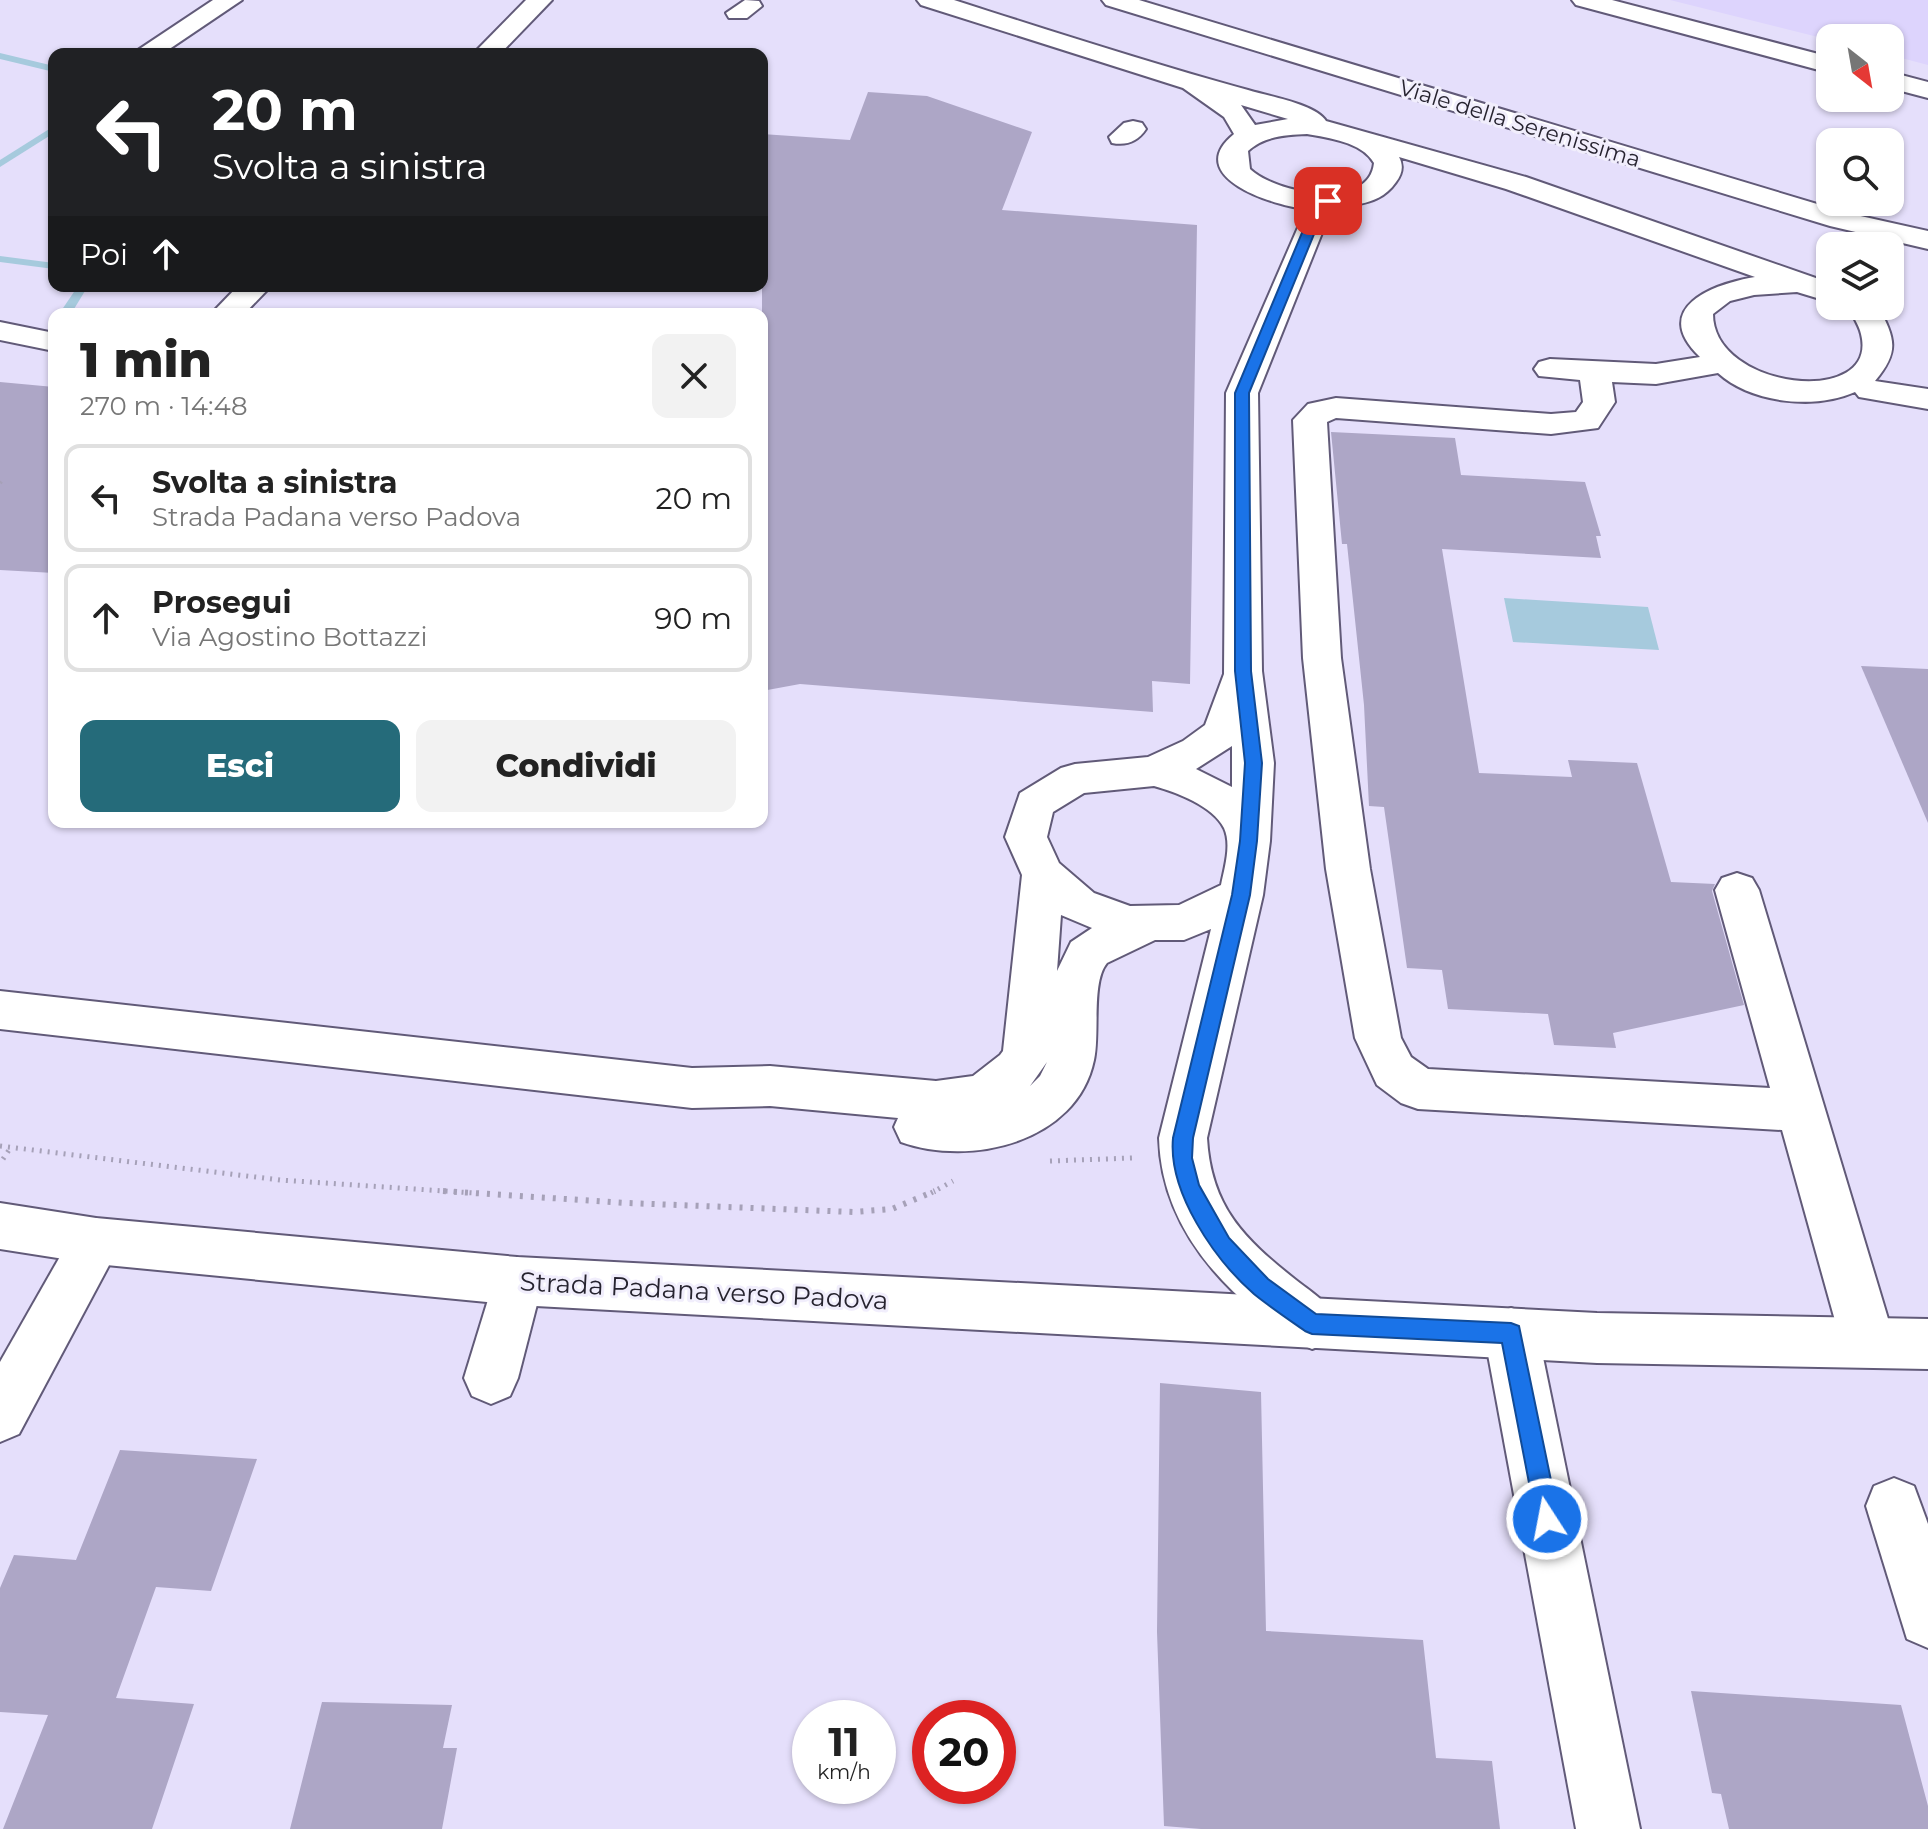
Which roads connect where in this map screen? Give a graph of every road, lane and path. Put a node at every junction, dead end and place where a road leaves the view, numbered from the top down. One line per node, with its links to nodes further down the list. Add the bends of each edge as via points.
1 (230, 0): 6 (street)
2 (540, 0): 7 (street)
3 (929, 0): 9 (street)
4 (1114, 0): 18 (street, Viale della Serenissima, via 1840,220)
5 (1584, 0): 8 (street)
6 (154, 48)
7 (492, 48)
8 (1816, 61)
9 (1192, 83): 12 (street, via 1289,110); 13 (street, via 1234,112)
10 (1904, 84): 11 (street)
11 (1928, 90)
12 (1337, 131): 13 (street, via 1285,127); 14 (street); 15 (street, via 1364,140 1386,159 1389,170)
13 (1249, 137): 16 (street, via 1232,157 1245,181 1285,198)
14 (1516, 183): 15 (street, via 1437,181); 17 (street)
15 (1375, 189): 16 (street)
16 (1328, 201): 32 (street, via 1315,216 1242,393)
17 (1643, 226): 19 (street); 22 (street, via 1688,268)
18 (1928, 240)
19 (1816, 288)
20 (1816, 290): 22 (street, via 1756,284 1733,288)
21 (250, 292): 23 (street)
22 (1703, 305): 27 (street, via 1698,332)
23 (232, 308)
24 (1881, 320): 30 (street, via 1898,333 1906,357 1893,380)
25 (0, 331): 26 (street)
26 (48, 341)
27 (1724, 362): 29 (street, via 1656,374); 30 (street, via 1755,379 1794,390 1835,395)
28 (1550, 369): 29 (street)
29 (1595, 372): 41 (street, via 1599,402 1586,421 1551,424 1336,408 1310,420 1330,736 1378,1038 1394,1071 1418,1089)
30 (1870, 390): 31 (street)
31 (1928, 399)
32 (1243, 671): 33 (street, via 1222,733); 34 (street, via 1254,763)
33 (1154, 771): 34 (street, via 1214,794 1241,822); 35 (street, via 1079,777 1040,796 1024,829 1028,853)
34 (1249, 841): 37 (street)
35 (1043, 876): 38 (street, via 1073,902 1096,913); 40 (street, via 1029,1046 1011,1078 984,1096 936,1101 770,1086)
36 (1737, 890): 41 (street)
37 (1241, 895): 38 (street, via 1198,919); 51 (street, via 1181,1158 1190,1188 1222,1245 1261,1286)
38 (1147, 925): 40 (street, via 1089,951 1077,979 1067,1071 1042,1104 1004,1125 955,1131 765,1110)
39 (0, 1010): 40 (street)
40 (692, 1088)
41 (1801, 1110): 53 (street)
42 (0, 1146): 43 (path)
43 (11, 1147): 45 (path); 47 (path, via 280,1180 853,1212 912,1203)
44 (1145, 1158): 46 (path)
45 (3, 1159)
46 (1041, 1161)
47 (957, 1179)
48 (0, 1226): 49 (street, Strada Padana verso Padova)
49 (96, 1241): 50 (street, Strada Padana verso Padova); 56 (street)
50 (517, 1281): 51 (street, Strada Padana verso Padova); 55 (street)
51 (1312, 1324): 52 (street, Strada Padana verso Padova)
52 (1511, 1333): 53 (street, Strada Padana verso Padova); 59 (street)
53 (1868, 1342): 54 (street, Strada Padana verso Padova)
54 (1928, 1344)
55 (491, 1378)
56 (0, 1415)
57 (1894, 1506): 58 (street)
58 (1928, 1618)
59 (1608, 1829)

